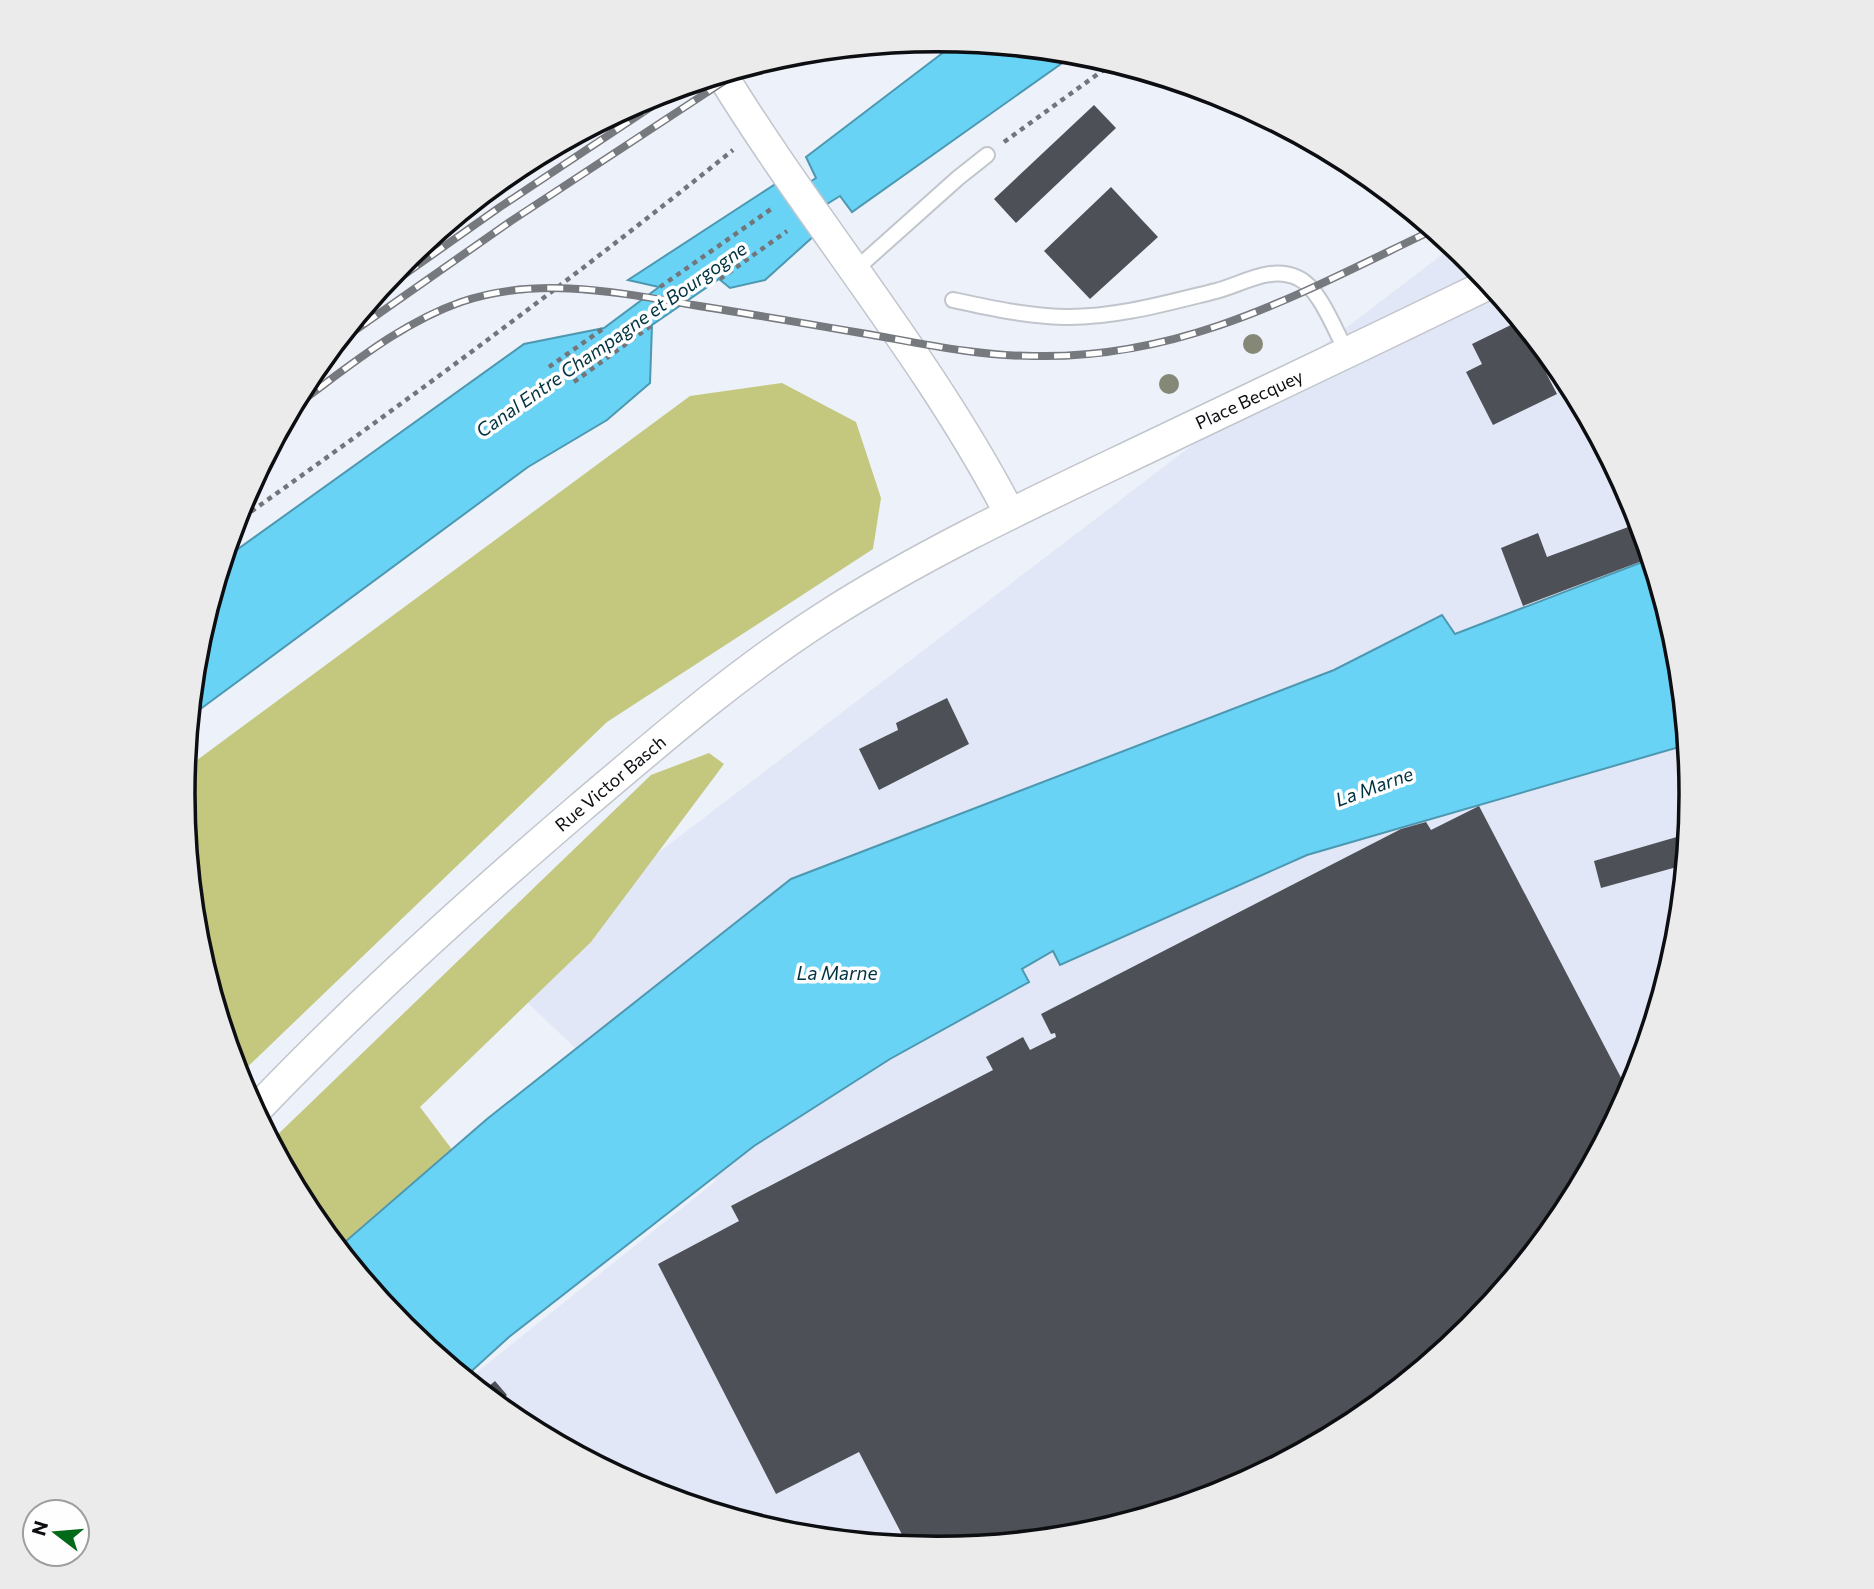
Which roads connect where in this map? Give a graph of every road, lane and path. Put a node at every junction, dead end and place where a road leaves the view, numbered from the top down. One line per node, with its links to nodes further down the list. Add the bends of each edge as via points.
1 (1101, 71): 4 (path)
2 (727, 83): 3 (street)
3 (758, 130): 5 (street); 17 (path, via 435,381)
4 (987, 155): 7 (lane)
5 (788, 194): 7 (street, via 830,234); 9 (path)
6 (794, 225): 8 (path)
7 (855, 270): 18 (street, via 906,341)
8 (720, 279)
9 (660, 287)
10 (1480, 289): 14 (street, Place Becquey)
11 (953, 300): 14 (lane, via 1021,314 1066,317 1126,311 1220,290 1269,273 1297,277 1312,287)
12 (652, 325): 16 (path)
13 (604, 328): 15 (path)
14 (1347, 353): 18 (street, Place Becquey)
15 (549, 367)
16 (574, 382)
17 (251, 512)
18 (1010, 514): 19 (street, Rue Victor Basch, via 823,618 705,703 412,957)
19 (263, 1103)

